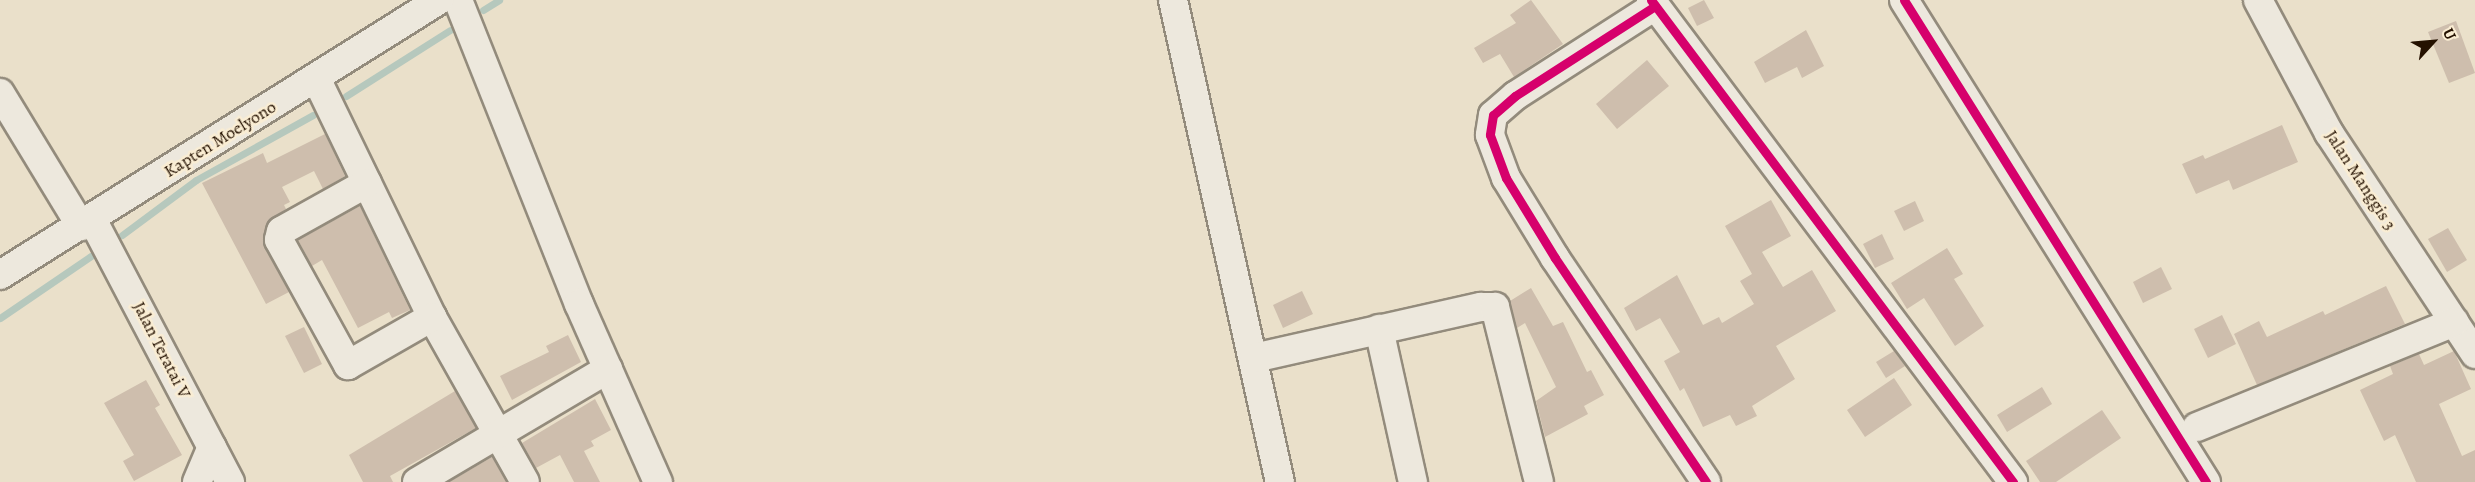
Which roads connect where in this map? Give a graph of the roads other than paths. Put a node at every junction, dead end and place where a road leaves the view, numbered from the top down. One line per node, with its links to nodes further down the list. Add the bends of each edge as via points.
1 (439, 0): 7 (street, Kapten Moelyono)
2 (458, 0): 17 (street)
3 (1173, 0): 16 (street)
4 (1904, 0): 31 (street)
5 (2258, 0): 13 (street, Jalan Manggis 3, via 2329,133)
6 (1653, 3): 29 (street, via 1515,96 1493,114 1490,135 1506,178 1555,258); 30 (street)
7 (316, 78): 9 (street); 10 (street, Kapten Moelyono)
8 (0, 93): 10 (street, Jalan Teratai V)
9 (367, 183): 12 (street); 12 (street, via 281,231 279,240 348,365)
10 (86, 223): 11 (street, Kapten Moelyono); 20 (street, Jalan Teratai V)
11 (0, 275)
12 (432, 317): 19 (street)
13 (2454, 322): 15 (street, Jalan Manggis 3); 18 (street)
14 (1379, 329): 16 (street); 27 (street); 28 (street, via 1495,307)
15 (2475, 354)
16 (1254, 358): 26 (street)
17 (608, 369): 19 (street); 25 (street)
18 (2197, 427)
19 (498, 435): 23 (street); 24 (street)
20 (212, 447): 21 (street); 22 (street, Jalan Teratai V)
21 (197, 482)
22 (230, 482)
23 (417, 482)
24 (525, 482)
25 (658, 482)
26 (1280, 482)
27 (1413, 482)
28 (1539, 482)
29 (1706, 482)
30 (2013, 482)
31 (2206, 482)

